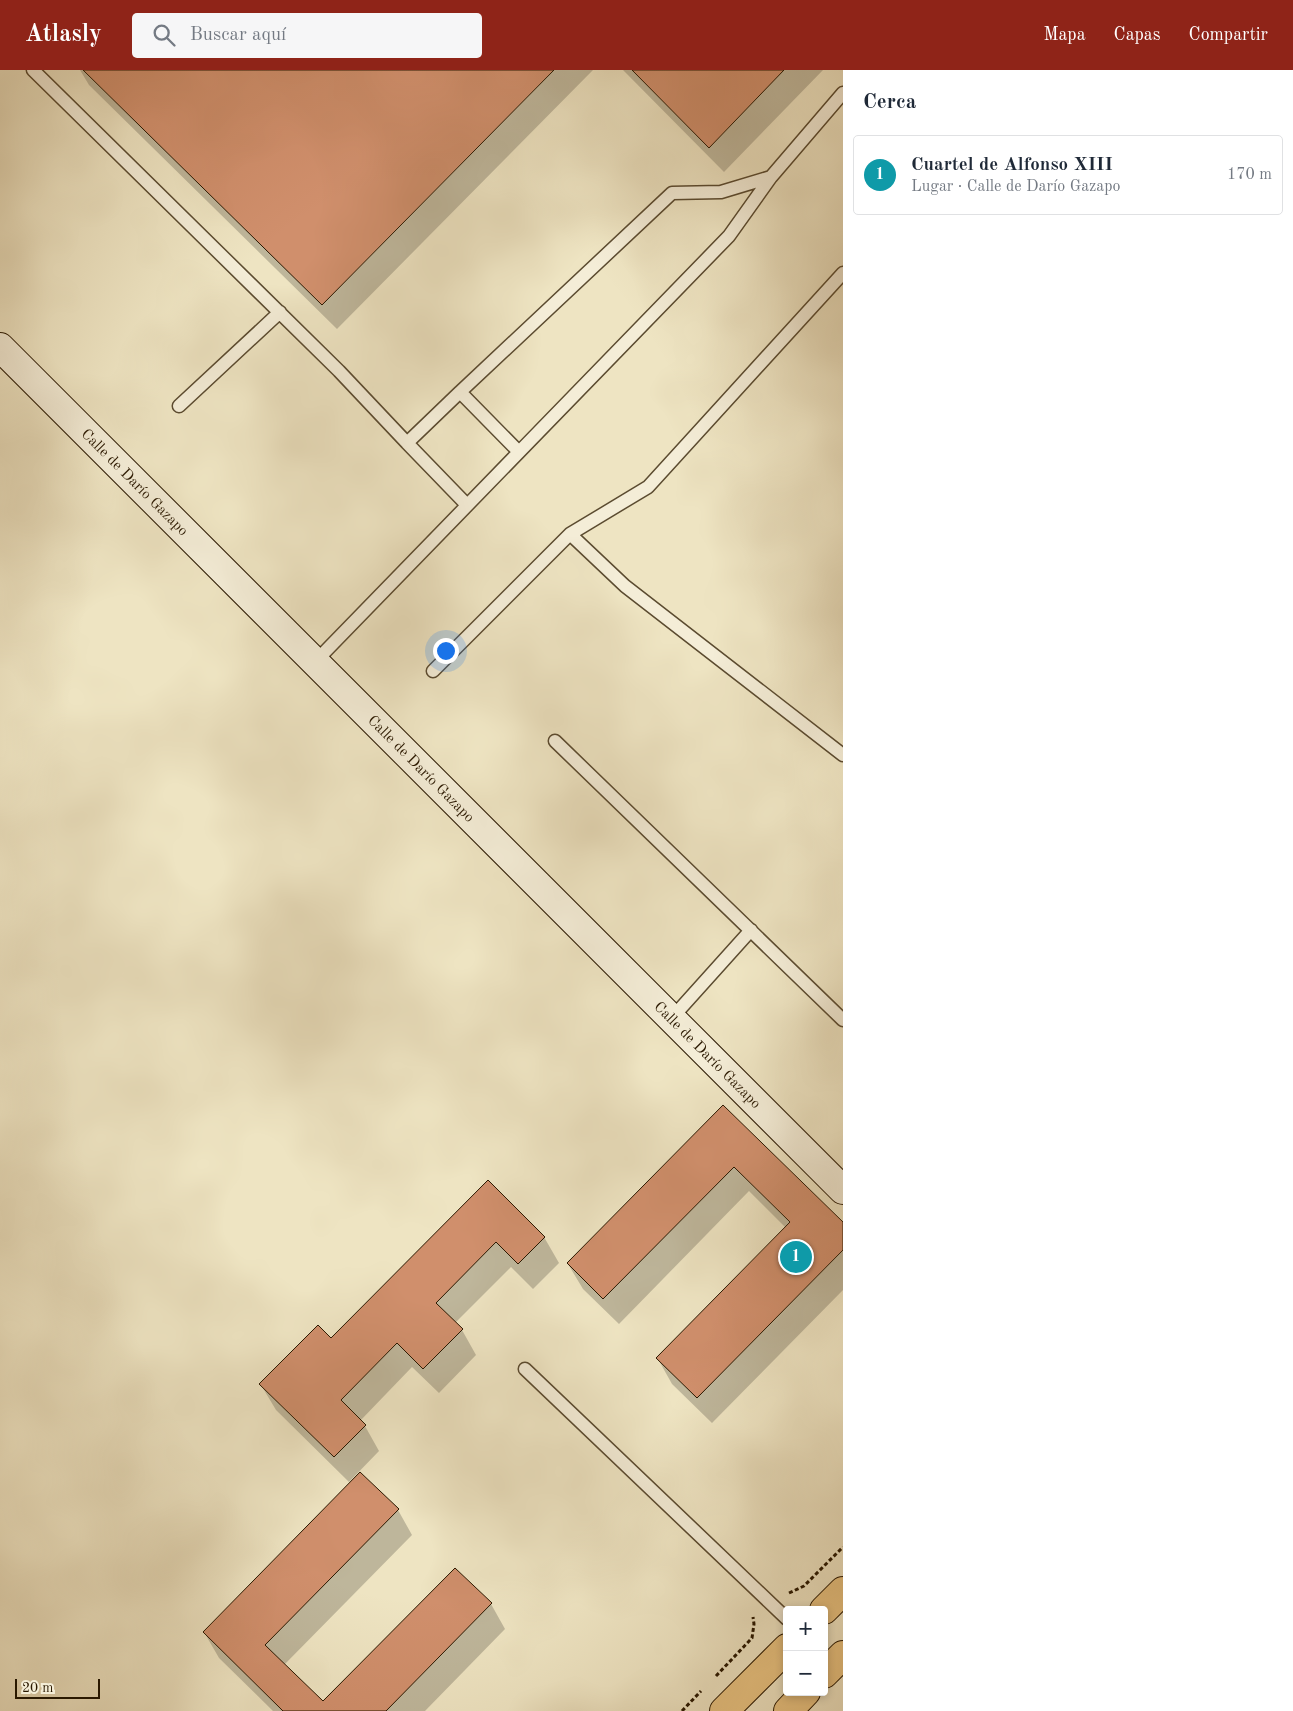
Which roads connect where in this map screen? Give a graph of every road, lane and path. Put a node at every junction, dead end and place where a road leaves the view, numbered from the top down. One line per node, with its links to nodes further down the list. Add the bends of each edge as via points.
1 (33, 70): 5 (lane)
2 (843, 93): 3 (lane)
3 (771, 178): 7 (lane, via 721,192 672,193); 10 (lane, via 729,236)
4 (843, 273): 12 (lane, via 648,487)
5 (280, 312): 8 (lane); 9 (lane)
6 (0, 347): 13 (street, Calle de Darío Gazapo)
7 (460, 392): 9 (lane); 10 (lane)
8 (179, 406)
9 (407, 443): 11 (lane)
10 (519, 452): 11 (lane)
11 (467, 505): 13 (lane)
12 (570, 534): 14 (lane); 16 (lane, via 625,586)
13 (315, 662): 18 (street, Calle de Darío Gazapo)
14 (434, 671)
15 (555, 741): 17 (lane)
16 (843, 755)
17 (751, 930): 18 (lane); 19 (lane)
18 (671, 1018): 20 (street, Calle de Darío Gazapo)
19 (843, 1020)
20 (843, 1190)
21 (526, 1369): 24 (lane)
22 (843, 1591): 23 (highway)
23 (828, 1606)
24 (783, 1615)
25 (784, 1651): 29 (highway)
26 (843, 1654): 27 (highway)
27 (828, 1670)
28 (802, 1696): 30 (highway)
29 (724, 1711)
30 (788, 1711)

